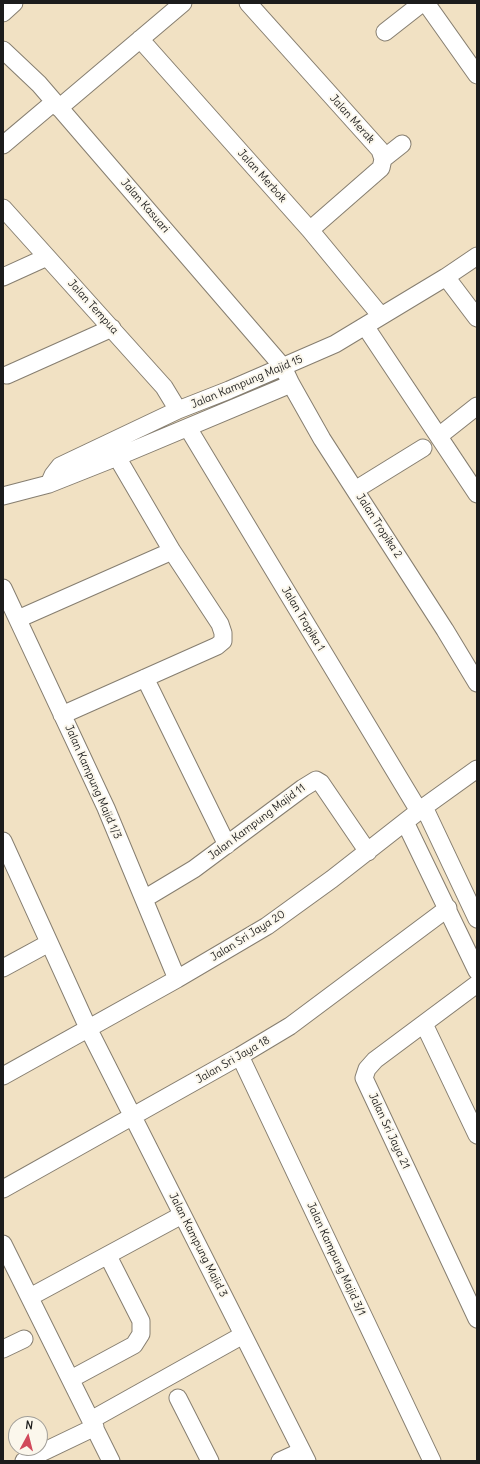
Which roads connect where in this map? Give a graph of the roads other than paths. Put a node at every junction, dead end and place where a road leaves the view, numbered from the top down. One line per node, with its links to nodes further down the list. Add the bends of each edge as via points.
1 (14, 3): 6 (street)
2 (183, 3): 8 (street)
3 (248, 3): 14 (street, Jalan Merak, via 380,150)
4 (422, 3): 7 (street)
5 (426, 3): 10 (street)
6 (3, 13)
7 (384, 32)
8 (140, 39): 11 (street); 16 (street, Jalan Merbok)
9 (3, 50): 11 (street, Jalan Kasuari, via 39,84)
10 (477, 75)
11 (56, 105): 13 (street); 25 (street, Jalan Kasuari)
12 (402, 144): 14 (street)
13 (3, 145)
14 (383, 159): 16 (street, via 381,168)
15 (3, 208): 18 (street, Jalan Tempua)
16 (310, 230): 21 (street, Jalan Merbok)
17 (477, 256): 20 (street, Jalan Kampung Majid 15)
18 (47, 257): 19 (street); 24 (street, Jalan Tempua)
19 (3, 276)
20 (446, 277): 21 (street, Jalan Kampung Majid 15); 22 (street)
21 (381, 316): 23 (street, Jalan Kampung Majid 15)
22 (477, 318)
23 (365, 326): 25 (street, Jalan Kampung Majid 15, via 335,344); 31 (street)
24 (112, 328): 26 (street); 29 (street, Jalan Tempua, via 164,387)
25 (283, 367): 27 (street, Jalan Tropika 2); 29 (street, Jalan Kampung Majid 15)
26 (7, 376)
27 (291, 384): 30 (street, Jalan Kampung Majid 15); 35 (street, Jalan Tropika 2)
28 (477, 406): 31 (street)
29 (178, 410): 34 (street, Jalan Kampung Majid 15, via 60,466)
30 (188, 428): 33 (street, Jalan Kampung Majid 15); 45 (street, Jalan Tropika 1)
31 (439, 436): 36 (street)
32 (423, 448): 35 (street)
33 (117, 457): 34 (street, Jalan Kampung Majid 15); 38 (street)
34 (49, 484): 37 (street, Jalan Kampung Majid 15)
35 (355, 490): 42 (street, Jalan Tropika 2, via 446,630)
36 (477, 494)
37 (3, 496)
38 (172, 551): 40 (street); 41 (street, via 220,624 223,641)
39 (3, 588): 40 (street, Jalan Kampung Majid 1/3)
40 (18, 619): 43 (street, Jalan Kampung Majid 1/3)
41 (145, 678): 43 (street); 48 (street)
42 (477, 684)
43 (62, 714): 50 (street, Jalan Kampung Majid 1/3, via 106,808)
44 (477, 769): 45 (street, Jalan Sri Jaya 20)
45 (422, 809): 46 (street, Jalan Sri Jaya 20); 52 (street, Jalan Tropika 1)
46 (405, 822): 49 (street, Jalan Sri Jaya 20); 51 (street)
47 (3, 841): 53 (street, Jalan Kampung Majid 3)
48 (227, 845): 49 (street, Jalan Kampung Majid 11, via 316,780 321,783); 50 (street, Jalan Kampung Majid 11, via 194,869)
49 (368, 852): 56 (street, Jalan Sri Jaya 20, via 267,926)
50 (144, 899): 56 (street, Jalan Kampung Majid 1/3)
51 (448, 908): 55 (street); 60 (street, Jalan Sri Jaya 18, via 290,1026)
52 (477, 919)
53 (49, 943): 54 (street); 59 (street, Jalan Kampung Majid 3)
54 (3, 968)
55 (477, 971)
56 (177, 979): 59 (street, Jalan Sri Jaya 20)
57 (477, 984): 58 (street, Jalan Sri Jaya 21)
58 (424, 1024): 63 (street); 69 (street, Jalan Sri Jaya 21, via 375,1060 367,1069 364,1078)
59 (89, 1030): 61 (street, Jalan Sri Jaya 20); 62 (street, Jalan Kampung Majid 3)
60 (240, 1056): 62 (street, Jalan Sri Jaya 18); 81 (street, Jalan Kampung Majid 3/1)
61 (3, 1076)
62 (133, 1117): 64 (street, Jalan Sri Jaya 18); 65 (street, Jalan Kampung Majid 3)
63 (477, 1136)
64 (3, 1189)
65 (182, 1215): 67 (street); 70 (street, Jalan Kampung Majid 3)
66 (3, 1244): 68 (street)
67 (108, 1256): 68 (street); 73 (street, via 141,1321 141,1334 134,1345)
68 (30, 1297): 73 (street)
69 (477, 1319)
70 (243, 1335): 75 (street); 76 (street, Jalan Kampung Majid 3)
71 (24, 1339): 72 (street)
72 (3, 1349)
73 (71, 1379): 75 (street)
74 (178, 1398): 79 (street)
75 (93, 1423): 77 (street); 78 (street)
76 (304, 1456): 80 (street)
77 (24, 1461)
78 (112, 1461)
79 (210, 1461)
80 (280, 1461)
81 (432, 1461)

